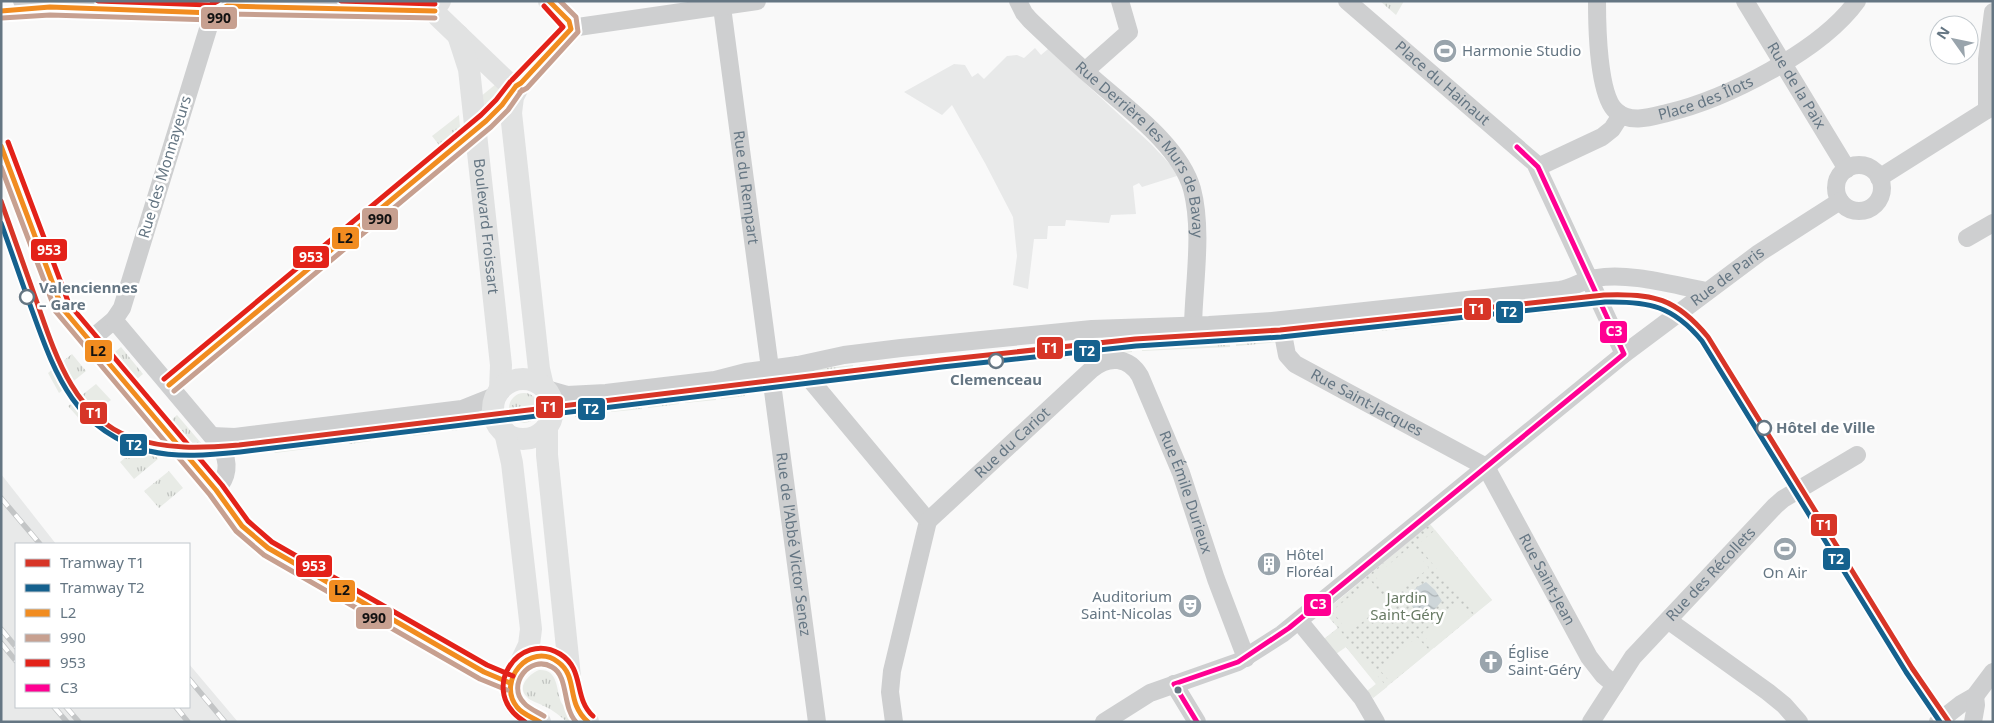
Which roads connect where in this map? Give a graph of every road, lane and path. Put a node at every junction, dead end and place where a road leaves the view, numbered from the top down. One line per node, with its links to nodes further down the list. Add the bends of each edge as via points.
1 (22, 1): 13 (street, via 50,7)
2 (549, 1): 14 (main road, via 569,21)
3 (757, 1): 11 (street)
4 (1018, 1): 17 (street, Rue Derrière les Murs de Bavay, via 1030,20)
5 (1120, 1): 17 (street, via 1129,32)
6 (1347, 1): 22 (street, Place du Hainaut)
7 (1597, 1): 20 (street, via 1598,39 1606,95 1613,108)
8 (1745, 1): 16 (street, Rue de la Paix)
9 (1857, 1): 16 (street, Place des Îlots, via 1832,29)
10 (438, 6): 13 (street, via 227,6); 15 (main road, via 438,16)
11 (712, 6): 14 (street); 36 (street, Rue du Rempart)
12 (1993, 12): 19 (street, via 1987,59)
13 (213, 13): 30 (street, Rue des Monnayeurs, via 124,302)
14 (571, 28): 18 (main road)
15 (458, 35): 18 (main road, via 508,83); 21 (main road, Boulevard Froissart, via 469,69)
16 (1784, 62): 20 (street, Place des Îlots, via 1737,89 1697,105 1644,118); 23 (street, Rue de la Paix)
17 (1085, 71): 32 (street, Rue Derrière les Murs de Bavay, via 1162,141 1189,180 1196,223)
18 (519, 85): 38 (main road, via 511,113 539,369)
19 (1990, 108): 24 (street)
20 (1622, 115): 22 (street, via 1602,137)
21 (475, 131): 37 (street); 39 (main road, Boulevard Froissart, via 501,365)
22 (1538, 167): 28 (street)
23 (1847, 169): 24 (street, via 1867,167); 25 (street, via 1837,183)
24 (1879, 178): 25 (street, via 1881,195 1870,208 1854,210)
25 (1840, 200): 29 (street, Rue de Paris)
26 (1993, 222): 27 (street)
27 (1967, 238)
28 (1588, 279): 29 (street, via 1606,276 1630,278); 31 (street, via 1560,290); 33 (street)
29 (1706, 291): 33 (street, Rue de Paris)
30 (114, 320): 37 (street); 45 (street, via 90,341)
31 (1272, 321): 32 (street); 44 (street, Rue Saint-Jacques, via 1283,334 1287,355 1295,364)
32 (1192, 325): 34 (street, via 1092,328 1022,335 856,353)
33 (1624, 354): 44 (street, Rue de Paris)
34 (798, 365): 36 (street); 46 (street)
35 (1097, 365): 46 (street, Rue du Cariot); 49 (street, Rue Émile Durieux, via 1123,361 1133,366 1140,376 1181,473)
36 (770, 368): 38 (street, via 715,380 606,394 567,395); 62 (street, Rue de l'Abbé Victor Senez)
37 (169, 385): 42 (street)
38 (544, 388): 39 (main road, via 532,380 519,379); 40 (main road, via 553,407)
39 (498, 393): 41 (main road, Boulevard Froissart, via 494,414); 42 (street, via 462,409 235,437)
40 (547, 427): 41 (main road, via 528,438 516,438); 52 (main road, via 547,455)
41 (505, 432): 50 (main road, Boulevard Froissart, via 512,463 531,630 529,645)
42 (212, 436): 45 (street, via 225,455 227,466 226,476)
43 (1857, 455): 48 (street, Rue des Récollets, via 1779,502)
44 (1486, 466): 47 (street, Rue de Paris); 55 (street, Rue Saint-Jean, via 1589,657)
45 (216, 490): 53 (street, via 242,526 264,546 484,672)
46 (928, 521): 63 (street, via 892,671 890,692)
47 (1299, 621): 49 (street, Rue de Paris); 58 (street, via 1356,691)
48 (1669, 621): 55 (street, Rue des Récollets, via 1633,657); 67 (street, via 1768,692)
49 (1246, 658): 54 (street, Rue de Paris)
50 (520, 664): 52 (main road, via 534,657 549,657 562,664); 53 (main road, Boulevard Froissart)
51 (1993, 672): 56 (street)
52 (570, 677): 61 (main road, via 575,708)
53 (510, 683): 60 (main road, via 516,705)
54 (1174, 684): 64 (street, Rue de Paris, via 1150,693); 65 (street)
55 (1615, 685): 66 (street, Rue des Récollets)
56 (1975, 696): 57 (street); 59 (street)
57 (1945, 718): 59 (street, via 1960,713)
58 (1371, 720)
59 (1973, 721)
60 (540, 722)
61 (588, 722)
62 (817, 722)
63 (894, 722)
64 (1104, 722)
65 (1197, 722)
66 (1591, 722)
67 (1799, 722)

